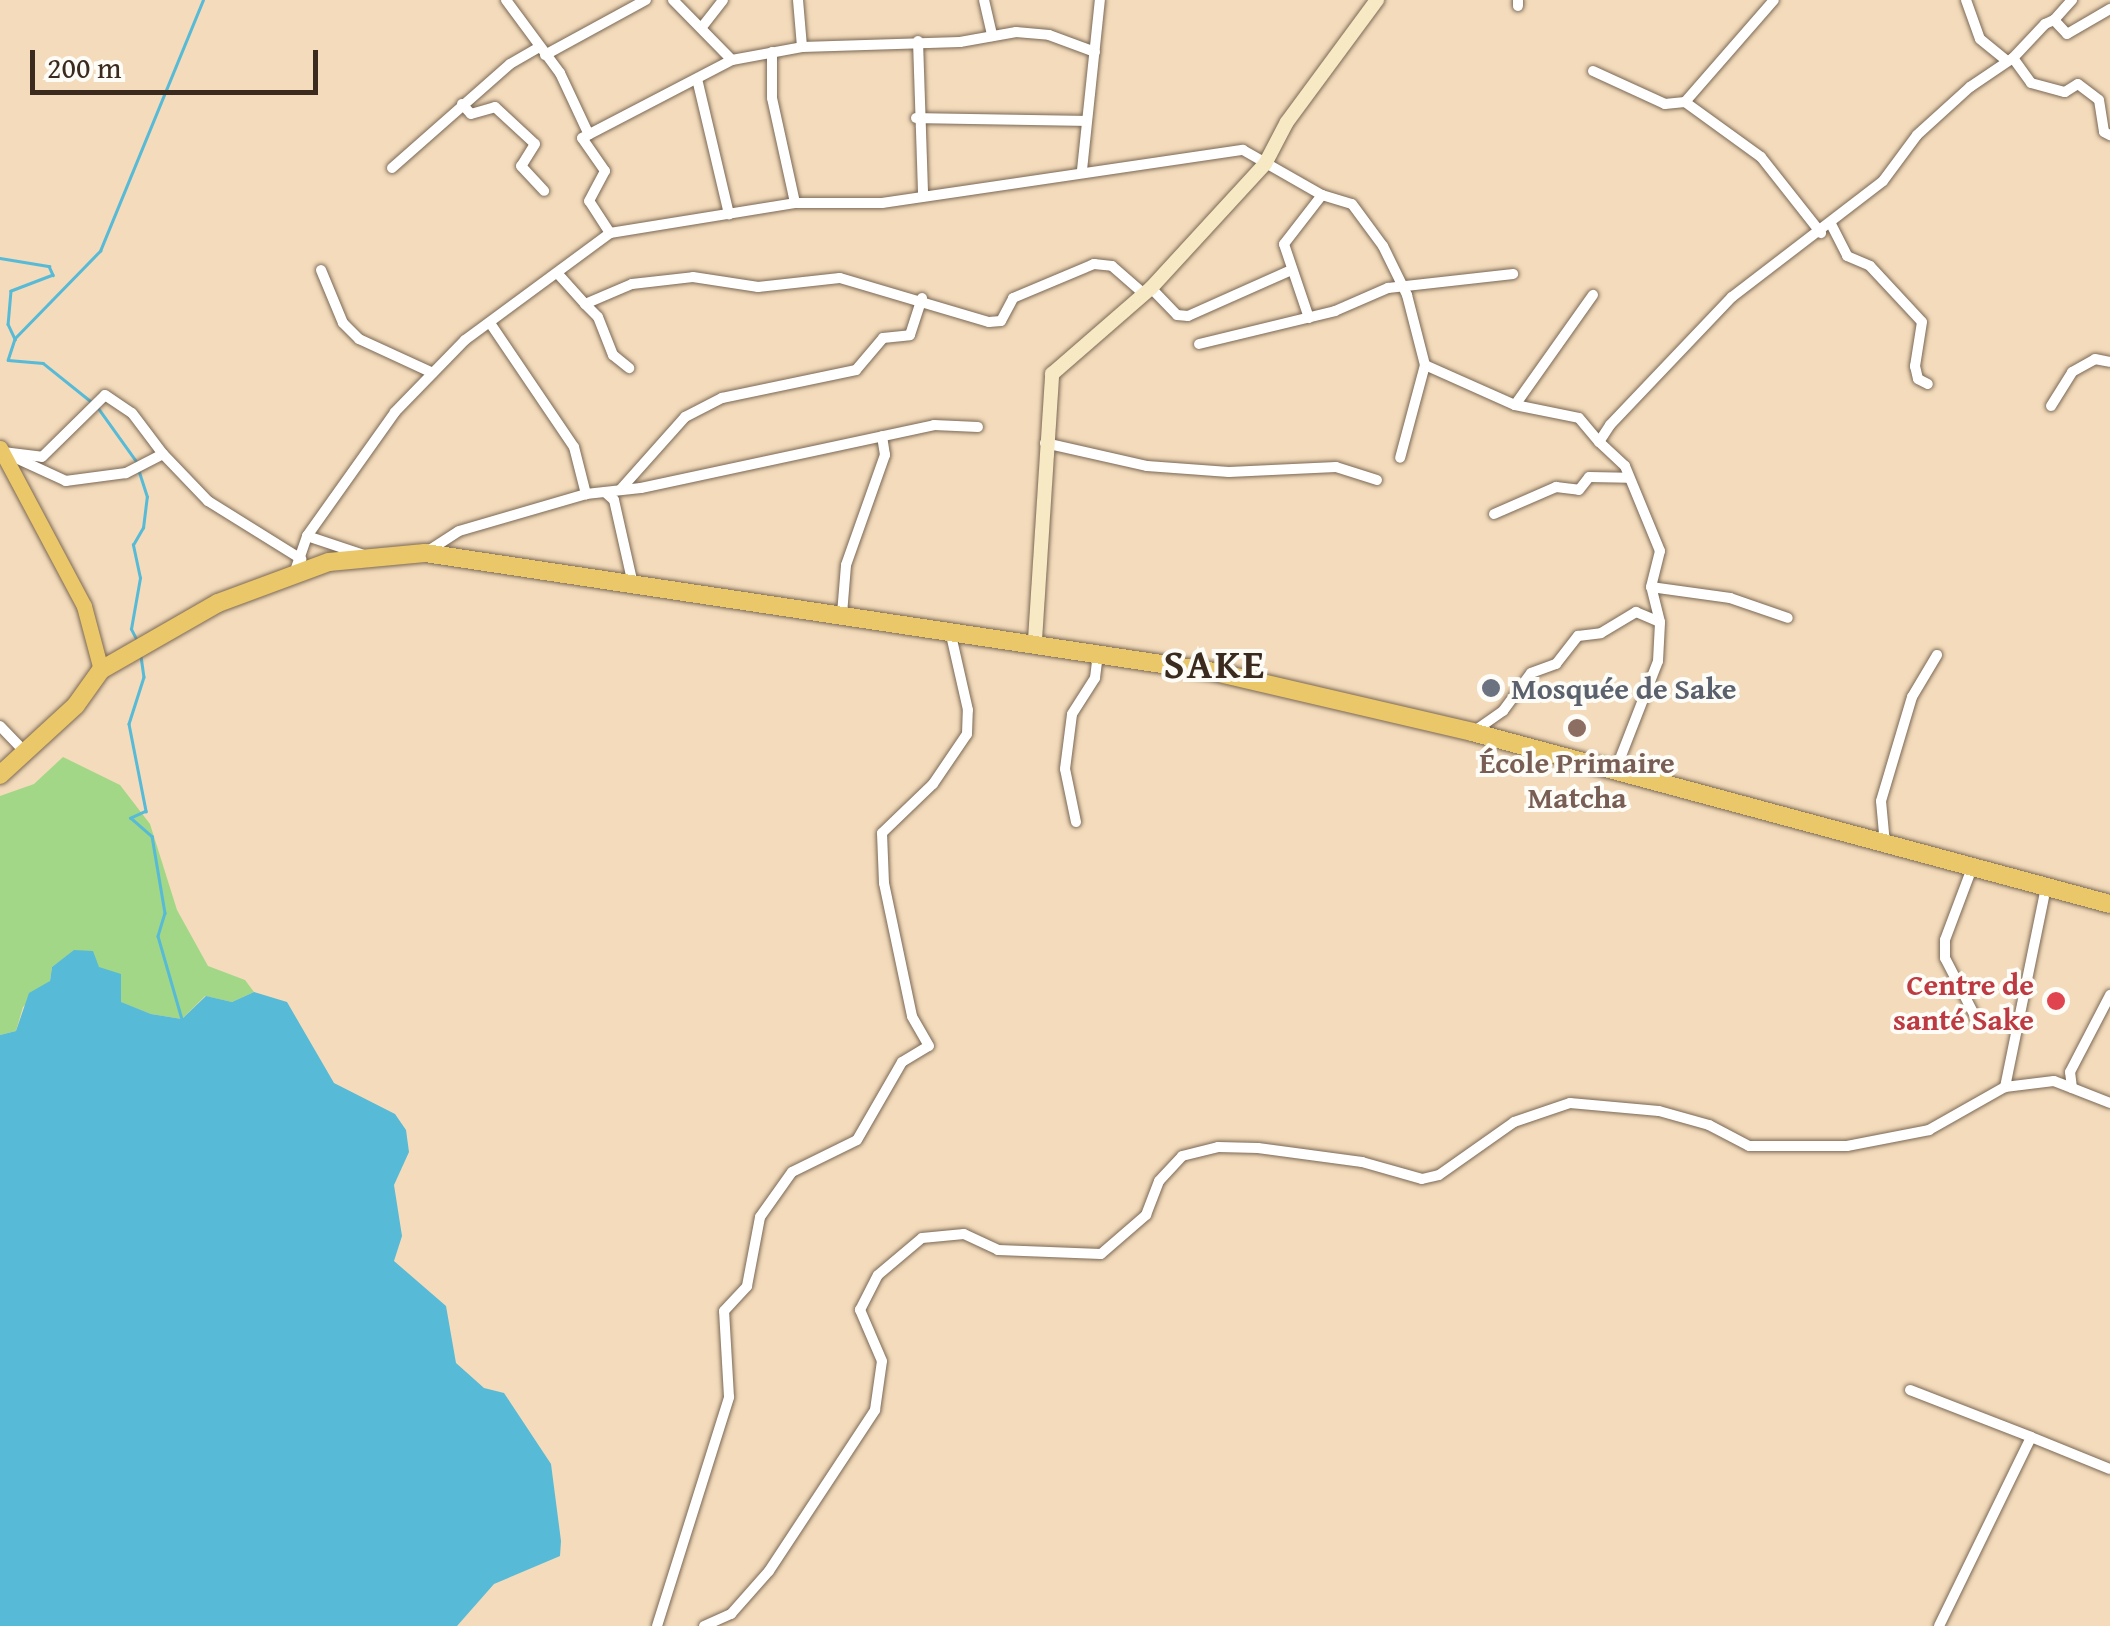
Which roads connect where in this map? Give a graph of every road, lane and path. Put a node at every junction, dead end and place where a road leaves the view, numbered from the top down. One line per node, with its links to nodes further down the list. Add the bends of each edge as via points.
1 (506, 0): 18 (street)
2 (646, 0): 18 (street)
3 (673, 0): 14 (street)
4 (723, 0): 14 (street)
5 (798, 0): 17 (street)
6 (984, 0): 15 (street)
7 (1100, 0): 20 (street)
8 (1377, 0): 31 (main road, via 1287,122)
9 (1966, 0): 21 (street, via 1980,39)
10 (2072, 0): 13 (street)
11 (1768, 2): 25 (street)
12 (2110, 8): 13 (street, via 2067,34)
13 (2054, 20): 21 (street)
14 (702, 27): 22 (street)
15 (992, 36): 16 (street); 20 (street, via 1049,35)
16 (918, 41): 17 (street); 27 (street)
17 (802, 47): 19 (street)
18 (542, 51): 26 (street); 29 (street)
19 (772, 52): 22 (street); 37 (street, via 772,98)
20 (1095, 52): 28 (street)
21 (2010, 59): 30 (street, via 2031,83 2066,92 2078,84 2099,100); 39 (street, via 1970,86 1917,135 1883,181)
22 (732, 60): 24 (street)
23 (1592, 71): 25 (street, via 1665,104)
24 (698, 83): 29 (street); 38 (street)
25 (1685, 102): 41 (street, via 1761,157)
26 (462, 104): 32 (street); 34 (street, via 472,114 495,108 535,144 521,166)
27 (916, 118): 28 (street); 35 (street)
28 (1085, 121): 33 (street)
29 (589, 135): 40 (street, via 582,138 605,171 589,200)
30 (2110, 135)
31 (1265, 164): 33 (street, via 1248,150); 36 (street); 47 (main road)
32 (392, 168)
33 (1082, 170): 35 (street)
34 (544, 191)
35 (922, 194): 37 (street, via 882,203)
36 (1322, 196): 43 (street, via 1284,244); 46 (street, via 1344,199 1362,213)
37 (796, 204): 38 (street)
38 (730, 214): 40 (street)
39 (1831, 224): 41 (street); 58 (street, via 1847,256 1870,266 1922,322 1915,366 1918,379)
40 (610, 232): 45 (street)
41 (1821, 233): 63 (street, via 1774,260 1732,296 1649,390 1618,413)
42 (322, 270): 57 (street, via 344,323 359,339)
43 (1289, 271): 47 (street, via 1188,316); 51 (street)
44 (1513, 274): 46 (street)
45 (560, 275): 50 (street); 52 (street)
46 (1402, 286): 51 (street); 55 (street)
47 (1148, 291): 49 (street, via 1112,266 1094,264 1013,298 1001,321 950,315); 64 (main road, via 1052,374)
48 (1593, 295): 59 (street)
49 (922, 298): 50 (street, via 840,278 758,287 692,277 632,284); 72 (street, via 910,334 883,338 856,370 722,398 685,417)
50 (585, 304): 56 (street, via 613,354)
51 (1309, 318): 53 (street)
52 (490, 323): 57 (street); 74 (street, via 574,447)
53 (1199, 344)
54 (2110, 362): 60 (street, via 2096,359 2072,372)
55 (1425, 365): 59 (street); 68 (street)
56 (629, 368)
57 (433, 373): 76 (street, via 352,464)
58 (1928, 384)
59 (1515, 406): 63 (street, via 1579,418)
60 (2052, 406)
61 (978, 428): 62 (street, via 945,424)
62 (882, 436): 72 (street); 82 (street, via 885,455 846,565)
63 (1599, 442): 70 (street, via 1625,466)
64 (1045, 443): 71 (street, via 1147,466 1229,472 1336,467); 86 (main road)
65 (2, 450): 67 (street); 69 (street); 89 (main road, via 84,606)
66 (163, 454): 67 (street, via 114,397 99,398); 69 (street, via 126,473 66,482); 79 (street, via 208,501)
67 (42, 456): 69 (street)
68 (1400, 458)
69 (46, 476)
70 (1628, 478): 75 (street, via 1589,477 1579,490 1556,487); 81 (street, via 1638,509 1658,536)
71 (1376, 480)
72 (620, 490): 73 (street)
73 (605, 492): 74 (street); 80 (street, via 614,500)
74 (586, 494): 77 (street, via 459,531)
75 (1494, 514)
76 (306, 536): 78 (street); 79 (street)
77 (426, 553): 78 (highway); 80 (highway)
78 (370, 556): 79 (highway)
79 (300, 564): 89 (highway)
80 (632, 580): 82 (highway)
81 (1652, 587): 83 (street, via 1730,598); 84 (street)
82 (842, 614): 85 (highway)
83 (1788, 618)
84 (1660, 622): 91 (street, via 1636,612 1601,633 1578,636 1556,664 1531,673 1503,711); 93 (street, via 1658,662)
85 (949, 630): 86 (highway); 108 (street, via 968,710 967,734 932,784 882,833 884,883 912,1016 930,1046 902,1062 856,1140 792,1172 760,1216 748,1286 724,1311 729,1397)
86 (1035, 640): 87 (highway)
87 (1098, 653): 91 (highway, via 1233,676); 95 (street, via 1095,678 1072,714 1065,768)
88 (1937, 654): 96 (street, via 1912,697 1881,802)
89 (101, 670): 92 (highway, via 76,705)
90 (0, 726): 92 (street)
91 (1472, 732): 93 (highway)
92 (24, 751): 94 (highway)
93 (1614, 774): 96 (highway)
94 (0, 775)
95 (1076, 822)
96 (1885, 845): 97 (highway)
97 (1972, 868): 98 (highway); 101 (street, via 1945,940 1945,958)
98 (2046, 887): 99 (highway); 102 (street)
99 (2110, 904)
100 (2110, 995): 103 (street, via 2070,1072)
101 (1978, 1022)
102 (2005, 1087): 103 (street, via 2054,1082); 109 (street, via 1928,1130 1805,1149 1749,1146 1709,1124 1659,1110 1554,1105 1422,1179 1362,1162 1218,1147 1182,1156 1159,1182 1146,1215 1101,1254 998,1250 964,1234 922,1238 878,1275 860,1310 882,1361 874,1410 769,1571 731,1614)
103 (2072, 1088): 104 (street)
104 (2110, 1104)
105 (1910, 1390): 106 (street)
106 (2031, 1437): 107 (street); 110 (street)
107 (2110, 1469)
108 (658, 1626)
109 (704, 1626)
110 (1939, 1626)

